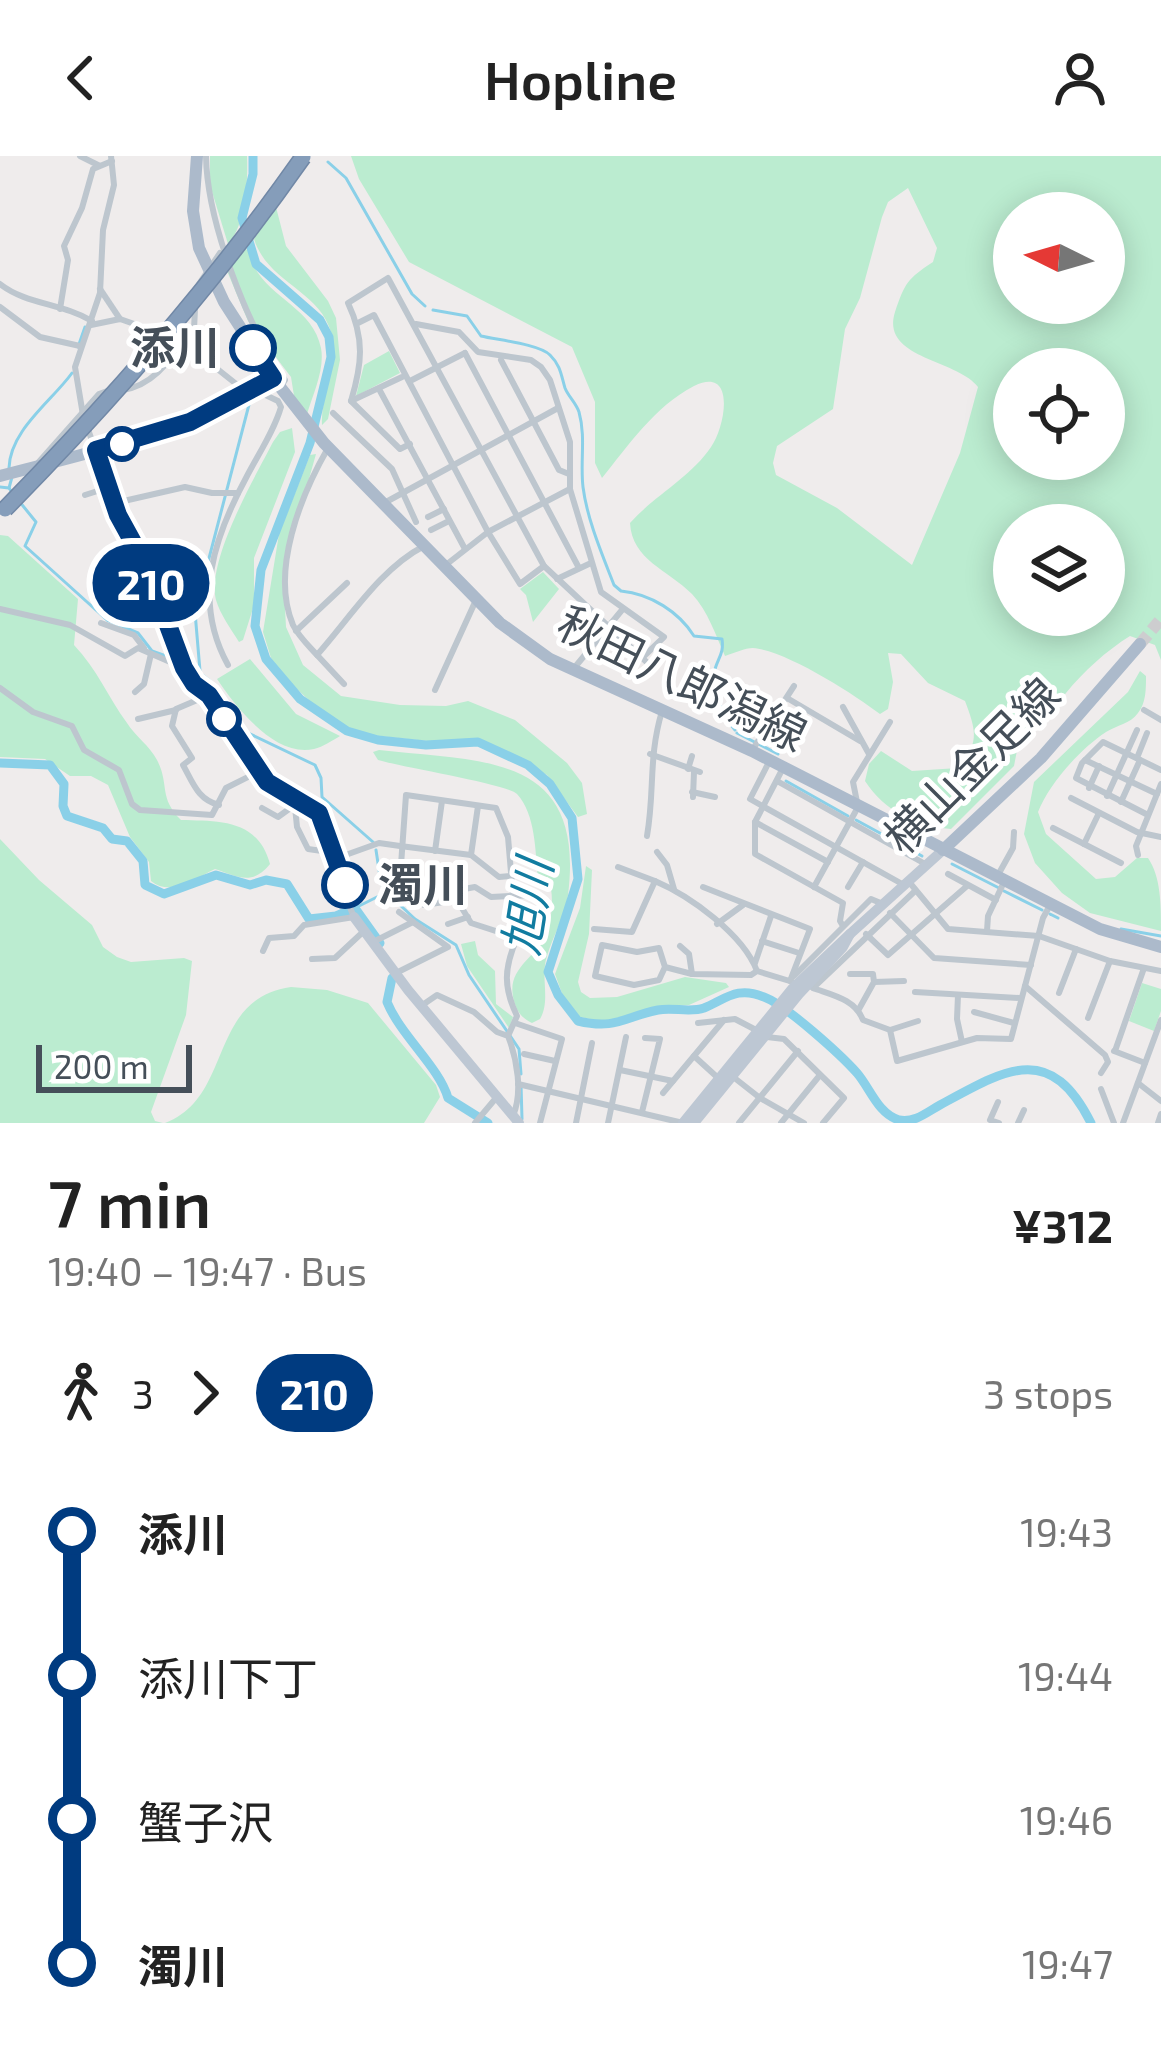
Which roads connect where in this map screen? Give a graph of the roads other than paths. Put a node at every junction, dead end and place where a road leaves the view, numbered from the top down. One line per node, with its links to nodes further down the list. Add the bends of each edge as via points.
1 (80, 156): 5 (street)
2 (202, 156): 7 (main road, 秋田八郎潟線, via 193,211); 23 (street, via 253,326 285,380)
3 (303, 157): 49 (highway, bridge, via 124,386)
4 (110, 161): 5 (street); 9 (street)
5 (98, 165): 11 (street, via 64,246)
6 (220, 253): 7 (street)
7 (207, 272): 16 (street, via 195,288 195,323); 23 (main road, 秋田八郎潟線)
8 (0, 284): 11 (street)
9 (100, 289): 12 (street); 13 (street)
10 (0, 307): 17 (street, via 40,337)
11 (60, 308): 13 (street)
12 (119, 319): 13 (street); 16 (street)
13 (90, 321): 17 (street)
14 (358, 323): 15 (street, via 348,303 388,278); 22 (street, via 374,315); 26 (street, via 362,363)
15 (416, 324): 18 (street, via 459,332); 21 (street)
16 (182, 341): 25 (street); 29 (street, via 148,381 99,394)
17 (79, 345): 29 (street)
18 (473, 348): 19 (street); 20 (street)
19 (465, 353): 21 (street); 31 (street)
20 (500, 358): 27 (street, via 541,367); 30 (street)
21 (438, 366): 22 (street); 34 (street)
22 (406, 379): 24 (street); 36 (street)
23 (276, 383): 25 (main road); 33 (main road, 秋田八郎潟線)
24 (379, 389): 26 (street); 32 (street)
25 (252, 392): 35 (main road, via 165,432); 44 (street, via 280,407)
26 (351, 401): 32 (street, via 400,449)
27 (558, 408): 30 (street); 38 (street, via 570,442)
28 (333, 413): 43 (street, via 376,449)
29 (83, 415): 35 (street); 37 (street)
30 (533, 422): 31 (street); 38 (street)
31 (509, 435): 34 (street); 46 (street)
32 (410, 444): 40 (street)
33 (326, 446): 48 (main road, 秋田八郎潟線); 70 (street, via 286,570)
34 (482, 449): 36 (street); 51 (street)
35 (96, 450): 37 (main road); 41 (street)
36 (453, 465): 40 (street); 56 (street)
37 (34, 467): 39 (main road)
38 (568, 474): 42 (street)
39 (0, 476)
40 (427, 480): 43 (street); 50 (street)
41 (110, 488): 45 (street); 47 (street)
42 (570, 489): 46 (street); 59 (street)
43 (405, 492): 48 (street); 54 (street)
44 (238, 493): 47 (street, via 184,487); 75 (street, via 207,589 212,636)
45 (85, 495)
46 (544, 502): 51 (street); 62 (street)
47 (115, 503): 76 (street)
48 (383, 504): 57 (main road, 秋田八郎潟線)
49 (5, 509)
50 (444, 509): 52 (street); 53 (street)
51 (518, 516): 56 (street); 61 (street)
52 (428, 518)
53 (450, 520): 55 (street); 58 (street)
54 (416, 522)
55 (430, 530)
56 (488, 532): 58 (street); 61 (street, via 520,584)
57 (424, 546): 60 (main road, 秋田八郎潟線); 73 (street, via 386,574)
58 (466, 549): 60 (street)
59 (591, 563): 62 (street); 67 (street, via 601,592)
60 (444, 566): 65 (main road, 秋田八郎潟線)
61 (544, 566): 63 (street)
62 (579, 568): 63 (street)
63 (557, 579): 69 (street)
64 (347, 583): 70 (street)
65 (476, 600): 78 (main road, 秋田八郎潟線); 82 (street)
66 (0, 609): 72 (street, via 70,625 125,656)
67 (622, 610): 69 (street); 74 (street, via 664,637)
68 (101, 623): 72 (street, via 134,635)
69 (608, 626): 74 (street); 78 (street)
70 (296, 631): 73 (street)
71 (1140, 644): 138 (main road, 横山金足線, via 1041,758)
72 (148, 653): 76 (street); 83 (street)
73 (317, 655): 79 (street)
74 (642, 658): 77 (street)
75 (228, 665)
76 (184, 668): 84 (street)
77 (654, 669)
78 (572, 670): 89 (main road, 秋田八郎潟線)
79 (344, 684)
80 (794, 686): 85 (street)
81 (0, 688): 120 (street, via 33,712 72,725 84,750 119,770 140,809 212,814)
82 (435, 690)
83 (135, 692)
84 (209, 695): 87 (street); 108 (street)
85 (787, 698): 93 (street); 97 (street)
86 (842, 707): 97 (street)
87 (176, 710): 90 (street); 120 (street, via 172,728 192,758 183,765 202,798)
88 (1144, 710): 91 (street)
89 (662, 711): 98 (main road, 秋田八郎潟線); 100 (street)
90 (138, 719)
91 (1161, 720)
92 (890, 722): 101 (street)
93 (770, 723): 96 (street); 98 (street)
94 (1137, 730): 99 (street)
95 (1147, 733): 103 (street)
96 (786, 734)
97 (860, 741): 101 (street)
98 (755, 746): 106 (main road, 秋田八郎潟線)
99 (1126, 753): 103 (street); 104 (street, via 1103,742); 110 (street)
100 (650, 754): 109 (street); 132 (street)
101 (868, 754): 123 (street, via 853,782)
102 (692, 756): 109 (street)
103 (1139, 759): 107 (street); 111 (street)
104 (1085, 760): 105 (street); 112 (street, via 1076,778)
105 (1099, 766): 110 (street); 112 (street)
106 (777, 770): 122 (street); 122 (street, via 750,799); 123 (main road, 秋田八郎潟線); 127 (street)
107 (1161, 770)
108 (260, 771): 119 (street); 120 (street, via 226,788)
109 (694, 771): 115 (street, via 692,795)
110 (1117, 775): 111 (street); 114 (street)
111 (1131, 781): 113 (street); 118 (street)
112 (1089, 788): 114 (street)
113 (1159, 789): 126 (street)
114 (1107, 796): 118 (street)
115 (715, 797)
116 (1071, 798): 125 (street)
117 (442, 801): 121 (street); 136 (street, via 406,796); 139 (street)
118 (1121, 802): 126 (street)
119 (296, 804): 124 (street, via 278,817); 135 (street, via 319,813); 135 (street, via 308,849)
120 (219, 806)
121 (478, 806): 141 (street); 151 (street, via 496,808)
122 (763, 807): 128 (street); 137 (street)
123 (858, 807): 127 (street); 138 (main road, 秋田八郎潟線)
124 (262, 808)
125 (1099, 813): 131 (street); 134 (street)
126 (1148, 815): 131 (street)
127 (850, 821): 137 (street); 147 (street)
128 (755, 822): 144 (street); 157 (street, via 755,854)
129 (1053, 828): 134 (street)
130 (1014, 832): 152 (street)
131 (1142, 834): 133 (street); 142 (street)
132 (647, 836)
133 (1161, 837)
134 (1084, 844): 146 (street)
135 (333, 845): 143 (street)
136 (400, 846): 139 (street); 143 (street, via 379,843); 170 (street, via 401,865 424,905 458,900)
137 (836, 847): 144 (street); 145 (street)
138 (943, 850): 147 (street, 横山金足線); 152 (main road, 秋田八郎潟線)
139 (435, 851): 141 (street)
140 (657, 852): 159 (street)
141 (471, 855): 151 (street, via 499,878)
142 (1138, 855)
143 (338, 858): 166 (street)
144 (828, 862): 157 (street)
145 (863, 862): 154 (street); 158 (street)
146 (1120, 863)
147 (927, 865): 154 (street, 横山金足線)
148 (618, 867): 153 (street)
149 (947, 874): 155 (street)
150 (440, 875): 160 (street, via 491,897)
151 (511, 876): 160 (street)
152 (1000, 880): 162 (street); 164 (main road, 秋田八郎潟線)
153 (655, 881): 159 (street); 174 (street, via 632,932)
154 (909, 886): 165 (street, 横山金足線); 169 (street)
155 (967, 886): 162 (street); 169 (street)
156 (703, 887): 163 (street)
157 (814, 887): 175 (street, via 843,903)
158 (848, 887)
159 (674, 890): 173 (street)
160 (513, 896): 161 (street)
161 (533, 896)
162 (996, 900): 177 (street)
163 (742, 904): 168 (street); 173 (street)
164 (1052, 904): 180 (street); 184 (main road, 秋田八郎潟線)
165 (886, 909): 175 (street, 横山金足線); 178 (street); 179 (street)
166 (352, 912): 176 (street); 186 (street, via 269,938)
167 (399, 912): 171 (street)
168 (771, 915): 182 (street); 187 (street, via 809,928)
169 (935, 915): 177 (street, via 948,929); 179 (street)
170 (468, 917): 172 (street); 216 (street, via 517,938 505,989 517,1016)
171 (413, 922): 181 (street); 195 (street, via 448,947)
172 (448, 924)
173 (717, 924): 192 (street)
174 (594, 929)
175 (846, 930): 200 (street, 横山金足線); 217 (street, 横山金足線, via 843,947)
176 (364, 931): 181 (street); 188 (street, via 335,958)
177 (987, 931): 180 (street)
178 (866, 934): 179 (street, via 888,955); 207 (street, via 813,988)
179 (910, 935): 190 (street, via 934,958)
180 (1039, 936): 185 (street); 190 (street)
181 (376, 941): 195 (street)
182 (762, 941): 187 (street); 192 (street)
183 (680, 946): 196 (street)
184 (1161, 947)
185 (1076, 949): 189 (street); 203 (street)
186 (263, 951)
187 (800, 953): 200 (street)
188 (312, 958)
189 (1109, 961): 193 (street); 209 (street)
190 (1031, 965): 201 (street)
191 (665, 967): 191 (street, via 658,948 602,945 596,976 634,985 658,980); 196 (street)
192 (756, 967): 196 (street, via 751,975); 200 (street)
193 (1144, 968): 194 (street); 224 (street)
194 (1161, 971)
195 (396, 974): 206 (street)
196 (692, 974)
197 (850, 974): 199 (street, via 873,974)
198 (904, 981): 199 (street)
199 (874, 982): 207 (street)
200 (792, 984): 217 (street, 横山金足線)
201 (1024, 986): 205 (street); 226 (street)
202 (915, 992): 204 (street)
203 (1059, 993)
204 (958, 994): 205 (street); 221 (street)
205 (1020, 998): 214 (street)
206 (422, 1006): 216 (street, via 437,995 497,1032); 241 (street)
207 (859, 1009): 215 (street, via 863,1020)
208 (974, 1012): 214 (street)
209 (1088, 1018)
210 (724, 1019): 213 (street); 217 (street); 227 (street)
211 (1161, 1020): 218 (street)
212 (917, 1022): 215 (street)
213 (698, 1024)
214 (1014, 1024): 221 (street, via 1011,1039)
215 (890, 1030): 221 (street, via 897,1061)
216 (511, 1031): 228 (street, via 562,1039); 237 (street)
217 (762, 1031): 223 (street); 234 (street, 横山金足線)
218 (1159, 1033): 229 (street)
219 (626, 1037): 230 (street)
220 (645, 1038): 233 (street, via 660,1040)
221 (962, 1042)
222 (592, 1043): 242 (street)
223 (798, 1051): 232 (street); 243 (street)
224 (1115, 1052): 226 (street); 229 (street)
225 (524, 1054): 228 (street)
226 (1105, 1055): 231 (street)
227 (694, 1056): 234 (street); 235 (street)
228 (557, 1061): 239 (street)
229 (1145, 1063): 236 (street)
230 (620, 1070): 233 (street); 246 (street)
231 (1101, 1072)
232 (821, 1074): 249 (street); 250 (street, via 844,1098)
233 (651, 1076): 235 (street); 248 (street)
234 (726, 1078): 243 (street); 257 (street, 横山金足線); 258 (street, 横山金足線)
235 (673, 1082): 240 (street)
236 (1138, 1083): 244 (street); 267 (street)
237 (520, 1084): 239 (street); 253 (street)
238 (1101, 1089): 266 (street)
239 (551, 1091): 242 (street); 254 (street)
240 (663, 1093)
241 (496, 1098): 252 (street); 253 (street)
242 (581, 1098): 246 (street); 255 (street)
243 (760, 1098): 249 (street); 259 (street)
244 (1161, 1101)
245 (998, 1102): 264 (street, via 990,1120)
246 (612, 1105): 248 (street); 256 (street)
247 (1024, 1110): 265 (street)
248 (642, 1112): 257 (street)
249 (790, 1112): 260 (street); 261 (street)
250 (832, 1113): 262 (street); 263 (street)
251 (1161, 1114): 268 (street)
252 (478, 1119)
253 (516, 1119)
254 (544, 1121)
255 (576, 1123)
256 (608, 1123)
257 (683, 1123)
258 (694, 1123)
259 (739, 1123)
260 (781, 1123)
261 (804, 1123)
262 (823, 1123)
263 (843, 1123)
264 (999, 1123)
265 (1018, 1123)
266 (1114, 1123)
267 (1123, 1123)
268 (1158, 1123)

